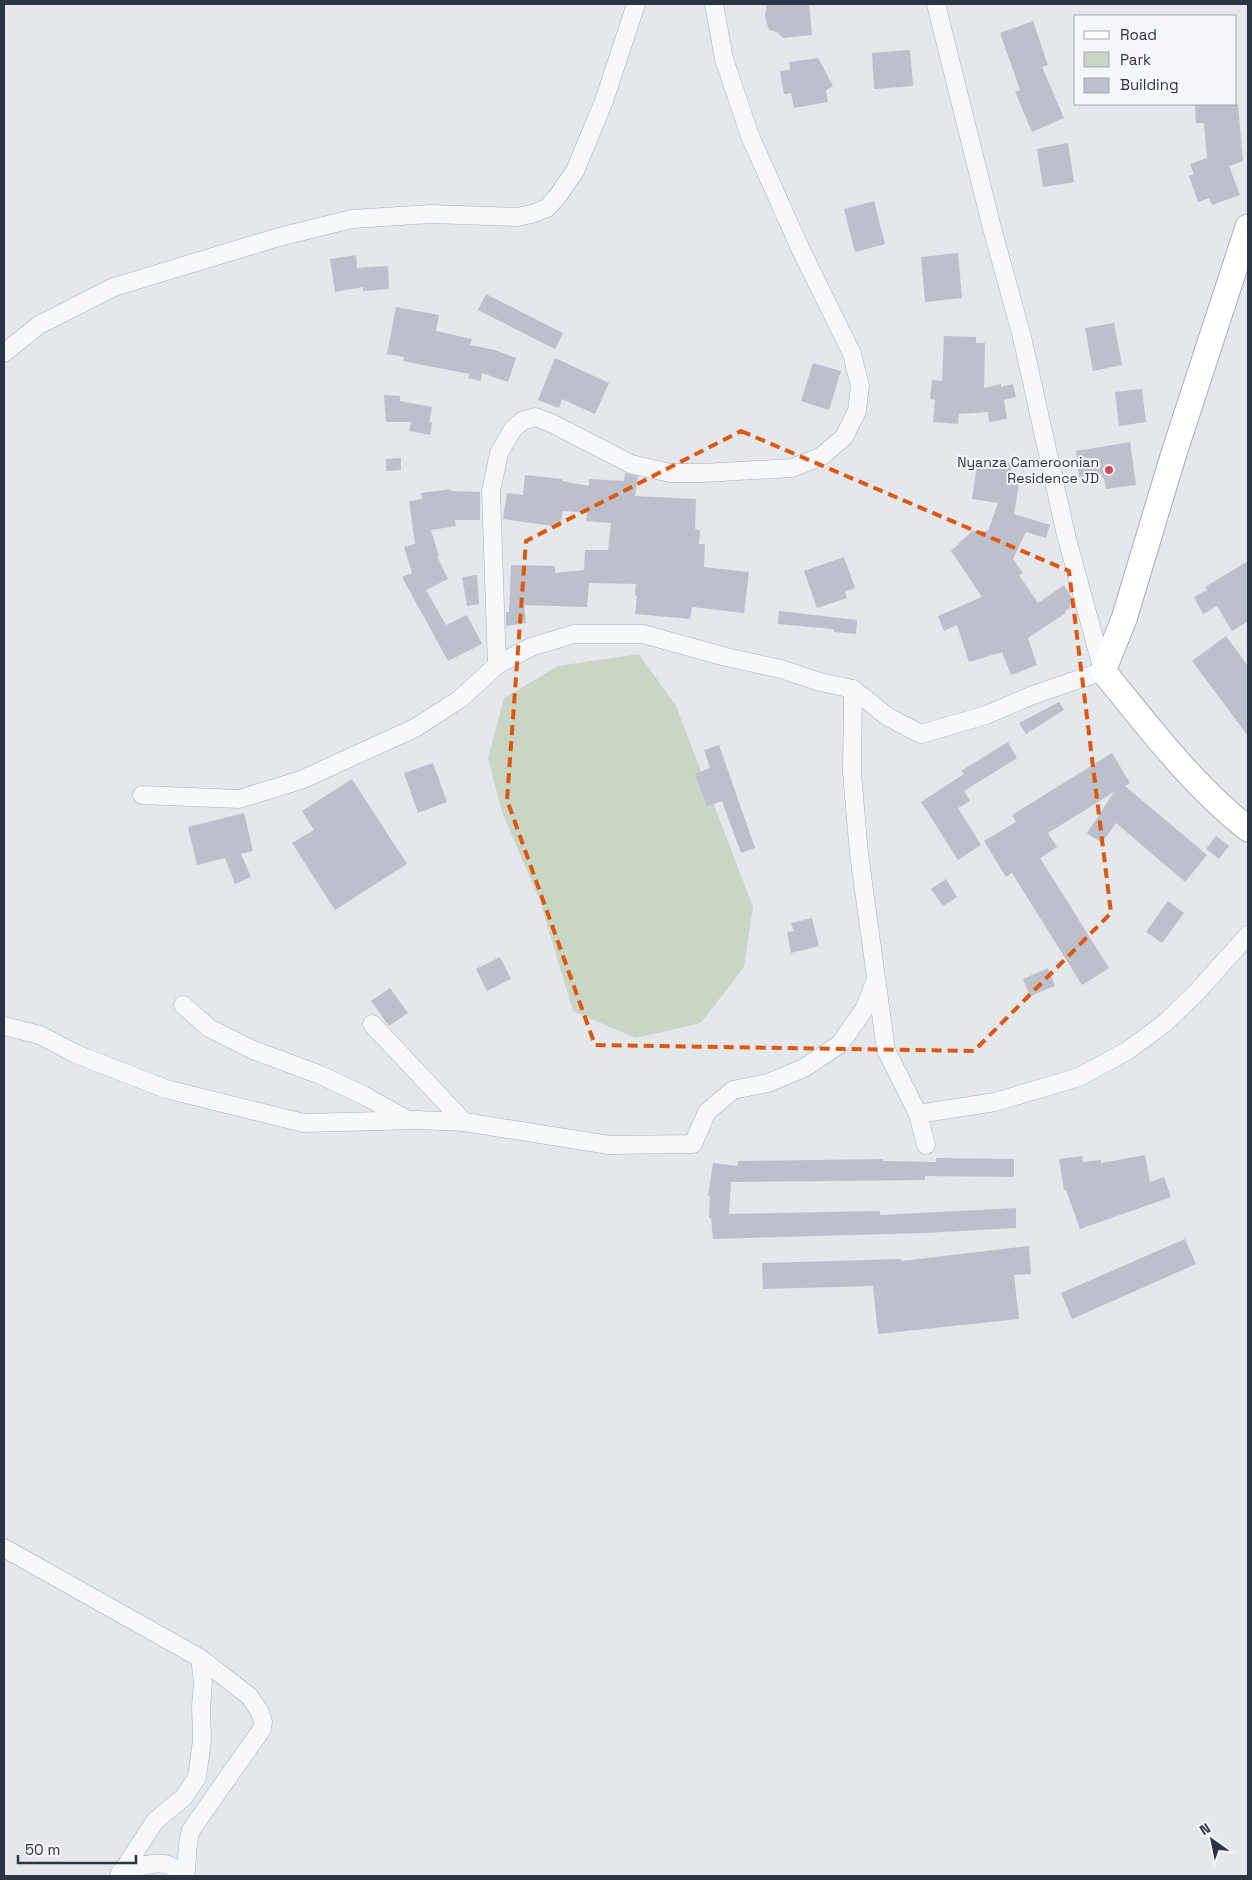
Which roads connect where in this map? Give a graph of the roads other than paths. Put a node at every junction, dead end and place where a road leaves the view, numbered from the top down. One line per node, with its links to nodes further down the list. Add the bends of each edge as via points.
1 (636, 4): 5 (street, via 604,101 575,171 547,208 517,217 431,214 352,218 114,287 38,326)
2 (714, 4): 6 (street, via 724,59 750,136 852,354 860,386 857,411 844,437 822,456 792,468 670,474 631,464 536,417 522,421 499,452 491,491)
3 (936, 4): 7 (street, via 1022,337 1066,535)
4 (1248, 227): 7 (main road, via 1124,619)
5 (4, 353)
6 (497, 665): 8 (street, via 531,647 574,634 643,634); 9 (street, via 460,699 415,728 301,780 240,799)
7 (1103, 671): 8 (street, via 986,715 921,734 888,717); 10 (main road, via 1185,768 1224,810)
8 (853, 689): 12 (street, via 852,773)
9 (142, 795)
10 (1248, 829)
11 (1248, 935): 16 (street, via 1165,1023 1127,1051 1079,1077 1004,1100)
12 (876, 979): 16 (street, via 886,1050); 18 (street, via 865,1008 840,1044 804,1068 768,1083 733,1090 707,1112 694,1144 609,1145)
13 (183, 1005): 17 (street, via 209,1028 253,1050 318,1074)
14 (372, 1024): 18 (street)
15 (4, 1026): 17 (street, via 40,1035 76,1054 166,1090 304,1123)
16 (918, 1114): 19 (street)
17 (409, 1121): 18 (street)
18 (464, 1122)
19 (926, 1145)
20 (4, 1548): 21 (street)
21 (200, 1658): 22 (street, via 202,1740 197,1776 184,1797 155,1821); 23 (street, via 249,1696 263,1722 262,1729 191,1830 187,1841)
22 (119, 1874): 23 (street, via 137,1866 162,1863)
23 (185, 1876)

